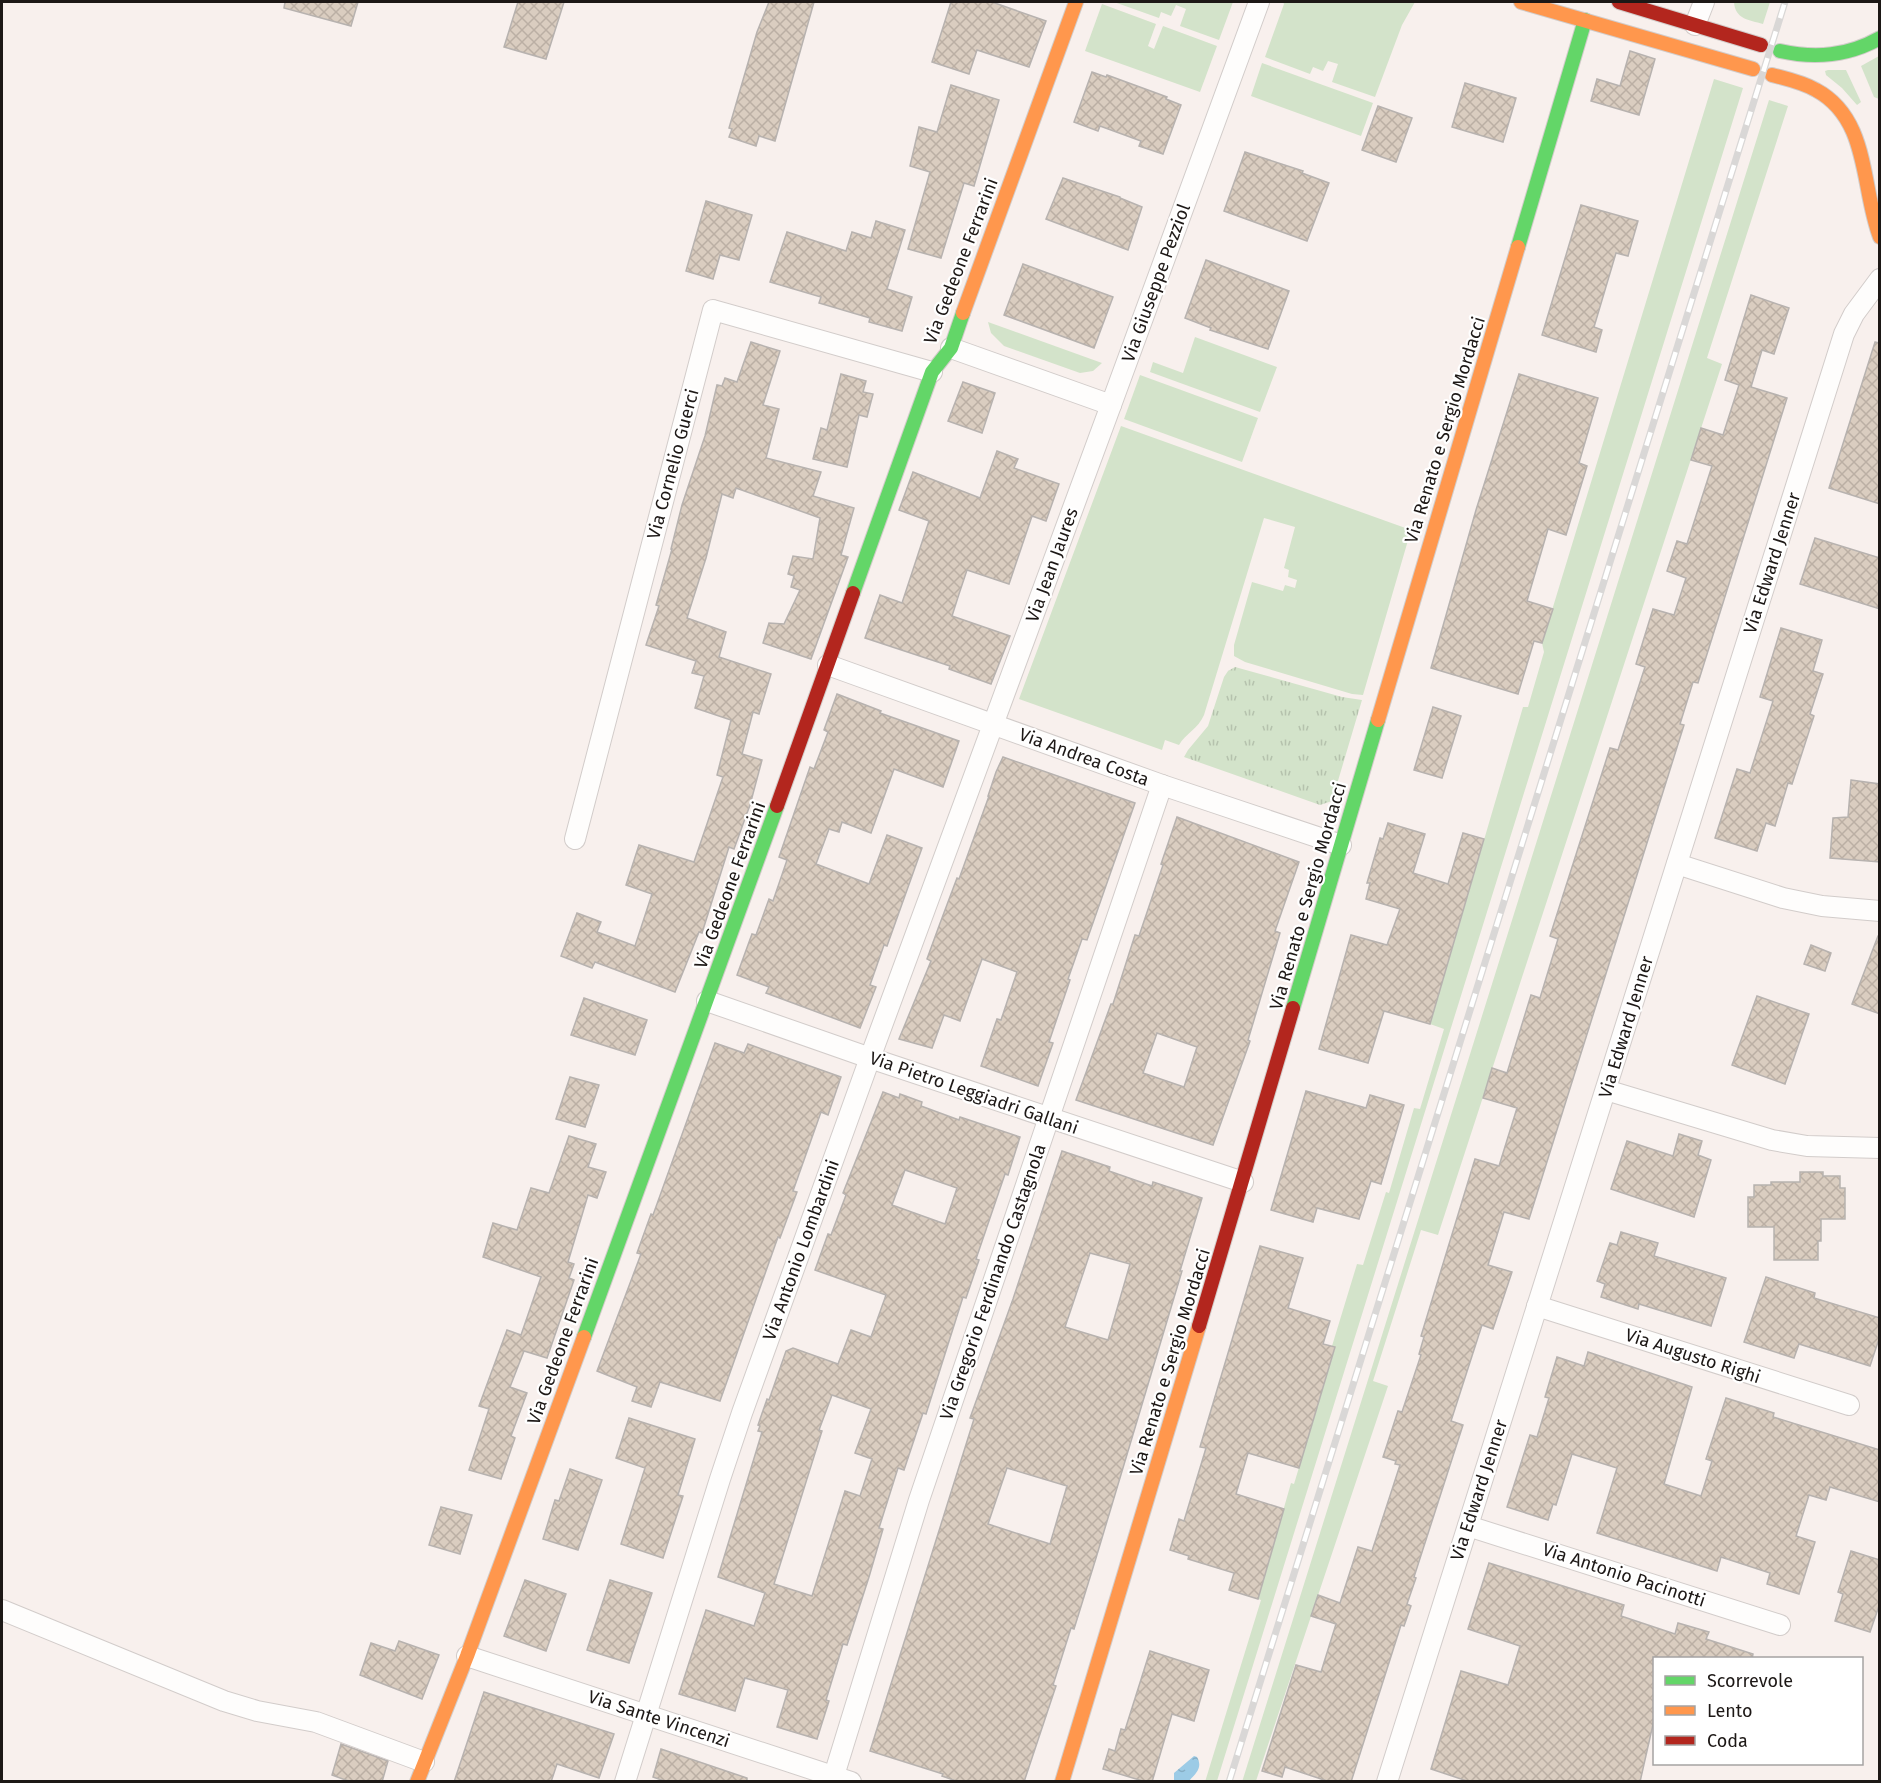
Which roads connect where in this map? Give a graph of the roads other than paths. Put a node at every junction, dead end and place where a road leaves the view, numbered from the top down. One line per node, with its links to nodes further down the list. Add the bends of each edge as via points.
1 (1076, 2): 15 (street, Via Gedeone Ferrarini)
2 (1259, 2): 17 (street, Via Giuseppe Pezziol)
3 (1521, 2): 6 (street)
4 (1619, 2): 7 (street)
5 (1704, 2): 7 (street)
6 (1585, 20): 11 (street); 22 (street, Via Renato e Sergio Mordacci)
7 (1695, 25): 9 (street)
8 (1880, 38): 10 (street, via 1836,55 1800,56)
9 (1761, 45)
10 (1780, 51)
11 (1753, 69)
12 (1772, 75): 13 (street, via 1820,92 1846,118 1862,154 1870,210)
13 (1880, 237)
14 (1880, 279): 23 (street, Via Edward Jenner, via 1844,334)
15 (951, 348): 16 (street, Via Gedeone Ferrarini); 17 (street)
16 (932, 372): 18 (street, Via Gedeone Ferrarini); 21 (street, Via Cornelio Guerci, via 713,310)
17 (1111, 405): 19 (street, Via Jean Jaures)
18 (828, 665): 19 (street, Via Andrea Costa); 25 (street, Via Gedeone Ferrarini)
19 (993, 724): 20 (street, Via Andrea Costa); 26 (street, Via Antonio Lombardini)
20 (1162, 785): 22 (street, Via Andrea Costa); 28 (street, Via Gregorio Ferdinando Castagnola)
21 (575, 839)
22 (1341, 845): 30 (street, Via Renato e Sergio Mordacci)
23 (1677, 864): 24 (street, via 1792,900); 27 (street, Via Edward Jenner)
24 (1880, 911)
25 (707, 1001): 26 (street, Via Pietro Leggiadri Gallani); 36 (street, Via Gedeone Ferrarini)
26 (870, 1058): 28 (street, Via Pietro Leggiadri Gallani); 37 (street, Via Antonio Lombardini, via 720,1479)
27 (1606, 1090): 29 (street, via 1772,1140 1807,1146); 31 (street, Via Edward Jenner)
28 (1049, 1118): 30 (street, Via Pietro Leggiadri Gallani); 39 (street, Via Gregorio Ferdinando Castagnola, via 919,1500)
29 (1880, 1148)
30 (1243, 1182): 42 (street, Via Renato e Sergio Mordacci)
31 (1537, 1306): 32 (street, Via Augusto Righi); 33 (street, Via Edward Jenner)
32 (1849, 1405)
33 (1468, 1526): 35 (street, Via Antonio Pacinotti); 43 (street, Via Edward Jenner)
34 (2, 1610): 38 (street, via 224,1701 316,1722)
35 (1780, 1625)
36 (467, 1656): 37 (street, Via Sante Vincenzi); 38 (street, Via Gedeone Ferrarini)
37 (646, 1715): 39 (street, Via Sante Vincenzi); 41 (street, Via Antonio Lombardini)
38 (424, 1762): 40 (street, Via Gedeone Ferrarini)
39 (839, 1780)
40 (417, 1782)
41 (625, 1782)
42 (1062, 1782)
43 (1388, 1782)

